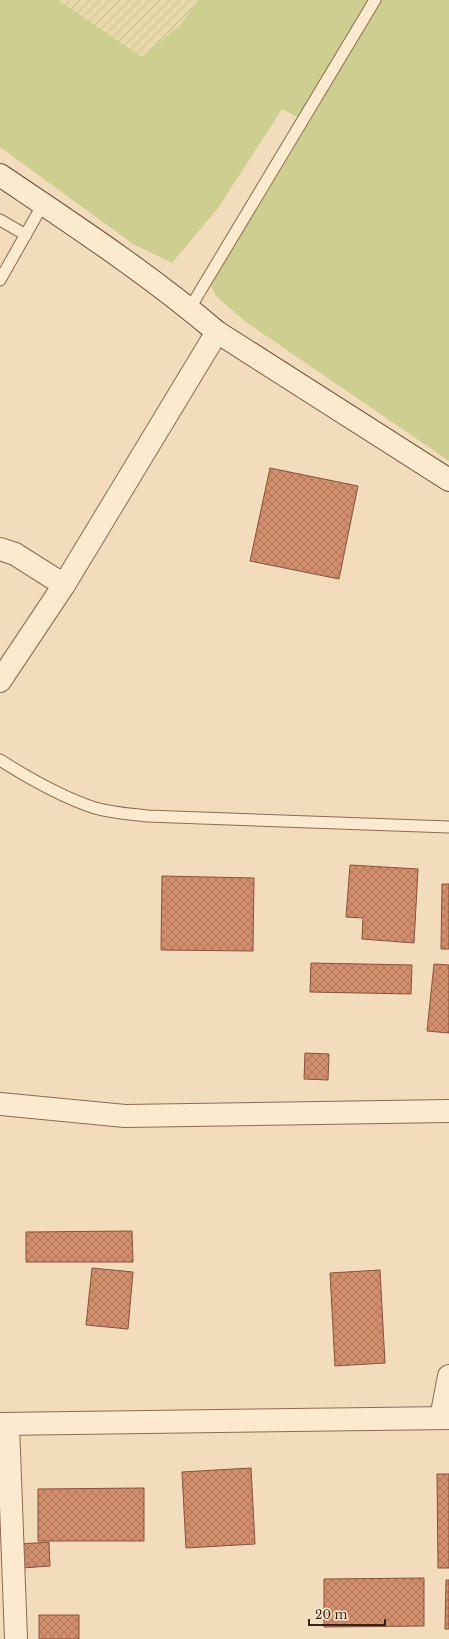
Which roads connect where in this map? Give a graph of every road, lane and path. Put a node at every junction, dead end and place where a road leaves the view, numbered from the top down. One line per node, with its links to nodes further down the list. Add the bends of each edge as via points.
1 (375, 0): 7 (lane)
2 (0, 175): 3 (street)
3 (43, 204): 5 (lane); 7 (street)
4 (0, 220): 5 (lane)
5 (26, 235): 6 (lane)
6 (0, 280)
7 (190, 308): 8 (street)
8 (217, 332): 9 (street); 11 (street)
9 (449, 480)
10 (0, 549): 11 (street, via 15,554)
11 (64, 585): 12 (street)
12 (0, 681)
13 (0, 760): 14 (lane, via 27,778 63,796 96,808 121,813)
14 (449, 827)
15 (0, 1104): 16 (street, via 125,1116)
16 (449, 1112)
17 (449, 1376): 18 (street)
18 (445, 1418): 19 (street)
19 (4, 1425): 20 (street)
20 (16, 1639)

